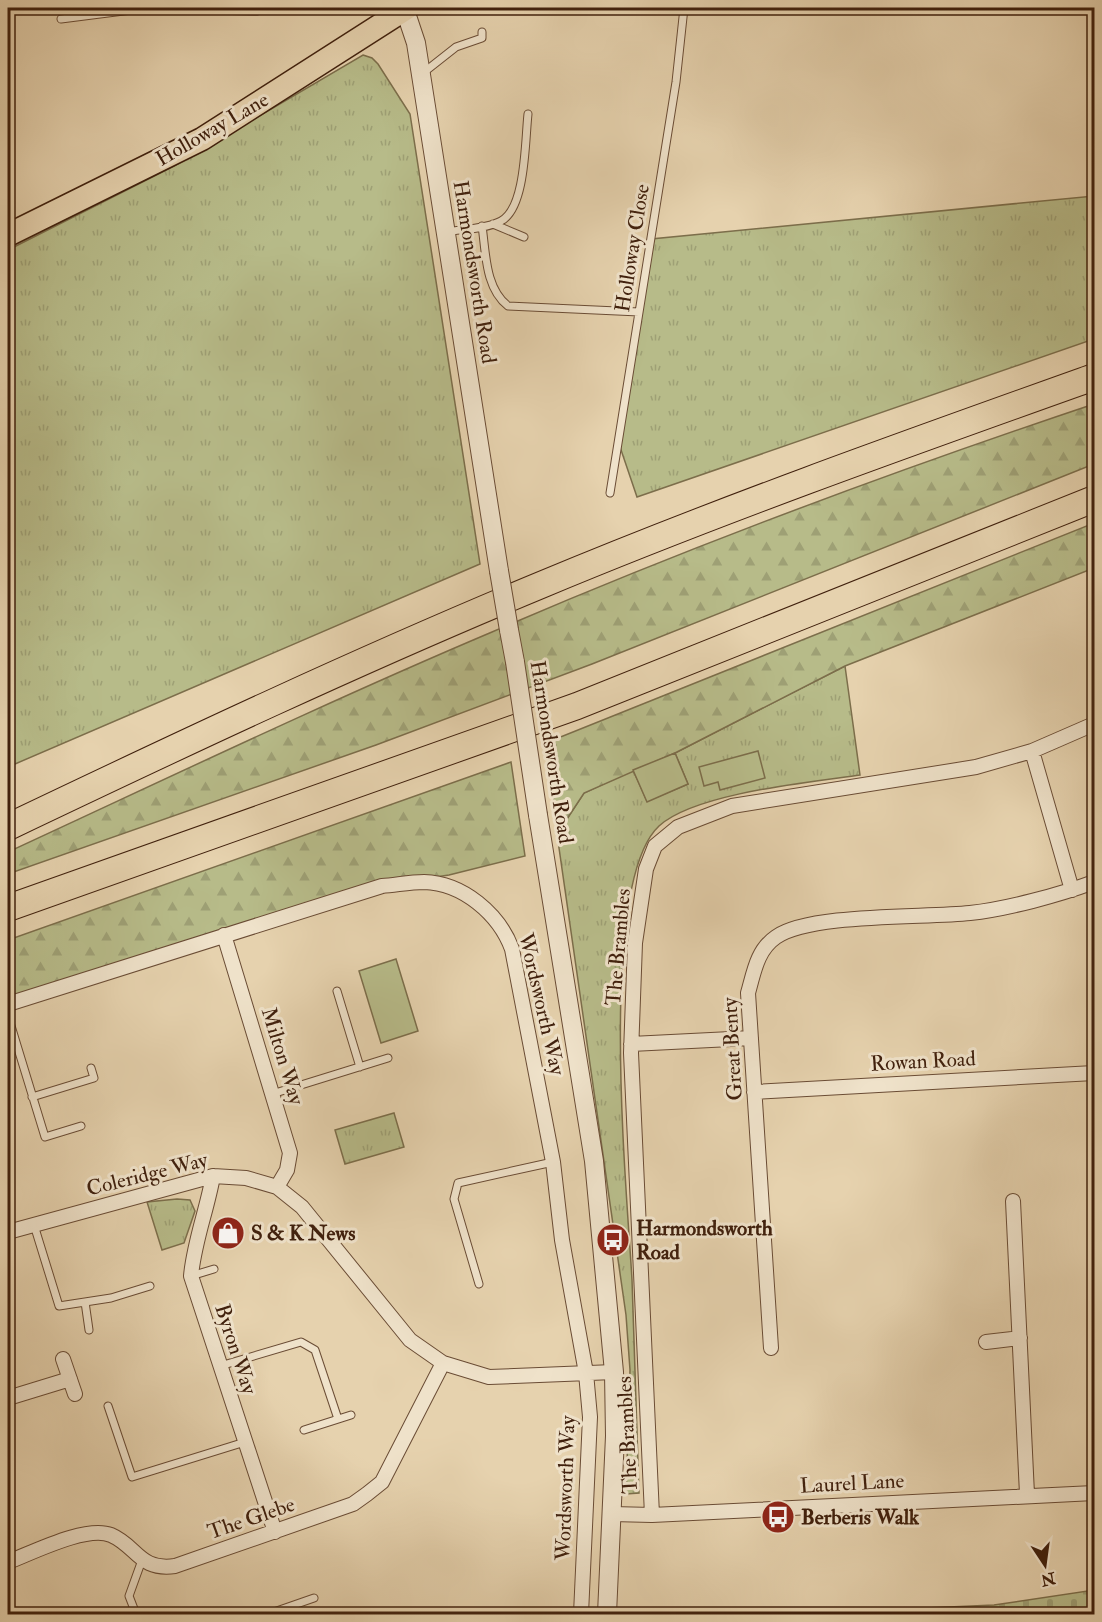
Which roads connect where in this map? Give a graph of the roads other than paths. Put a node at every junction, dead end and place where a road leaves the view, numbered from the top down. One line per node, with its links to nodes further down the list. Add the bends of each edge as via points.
1 (147, 8): 6 (lane)
2 (202, 8): 5 (lane)
3 (684, 8): 15 (lane, Holloway Close)
4 (406, 9): 8 (street, Harmondsworth Road); 13 (main road, Holloway Lane, via 201,139)
5 (257, 11)
6 (61, 19)
7 (482, 32): 8 (lane, via 482,38 456,47)
8 (421, 74): 12 (street, Harmondsworth Road)
9 (528, 114): 10 (lane, via 519,199 508,216)
10 (493, 224): 11 (lane); 14 (lane)
11 (482, 226): 12 (lane); 15 (lane, via 489,276 508,306)
12 (446, 232): 58 (street, Harmondsworth Road, bridge, via 594,1161)
13 (8, 236)
14 (524, 237)
15 (639, 312): 17 (lane, Holloway Close)
16 (1095, 377): 21 (highway, via 824,474 543,584 260,707)
17 (610, 493)
18 (1095, 499): 24 (highway, via 577,706)
19 (1095, 723): 20 (street, The Brambles)
20 (1032, 751): 23 (street); 30 (street, The Brambles, via 976,767 732,806 678,827 655,846 646,869 635,943)
21 (8, 826)
22 (1095, 882): 23 (street, Great Benty)
23 (1072, 890): 29 (street, Great Benty, via 972,913 861,919 806,927 777,936 760,951 748,993)
24 (8, 908)
25 (224, 934): 27 (street, Wordsworth Way); 36 (street, Milton Way); 39 (street, Wordsworth Way, via 382,886 424,882 448,886 483,907 506,931 512,949)
26 (337, 991): 32 (lane)
27 (8, 1004)
28 (8, 1016): 37 (lane)
29 (750, 1038): 30 (street); 35 (street, Great Benty)
30 (632, 1044): 70 (street, The Brambles)
31 (388, 1058): 32 (lane)
32 (360, 1067): 36 (lane)
33 (90, 1068): 37 (lane, via 94,1078)
34 (1095, 1073): 35 (street, Rowan Road)
35 (754, 1092): 53 (street, Great Benty)
36 (273, 1094): 41 (street, Milton Way, via 290,1153 287,1170)
37 (32, 1097): 38 (lane, via 45,1137)
38 (81, 1125)
39 (553, 1162): 47 (lane, via 458,1183 454,1199); 57 (street, Wordsworth Way, via 562,1240)
40 (213, 1176): 41 (street, Coleridge Way, via 246,1178); 43 (street, Coleridge Way); 46 (street, Byron Way, via 193,1252)
41 (277, 1187): 55 (street, Coleridge Way, via 321,1228 410,1340)
42 (1013, 1201): 51 (street)
43 (34, 1225): 44 (street, Coleridge Way); 49 (lane, via 58,1306)
44 (8, 1232)
45 (214, 1269): 46 (lane)
46 (191, 1276): 56 (street, Byron Way)
47 (479, 1284)
48 (150, 1286): 49 (lane)
49 (85, 1302): 50 (lane)
50 (89, 1330)
51 (1020, 1338): 52 (street); 68 (street)
52 (986, 1342)
53 (771, 1348)
54 (63, 1359): 59 (street)
55 (443, 1363): 57 (street, Coleridge Way, via 489,1377); 71 (street, The Glebe, via 382,1482 352,1504)
56 (220, 1366): 64 (lane, via 301,1342 308,1344 315,1350); 66 (street, Byron Way)
57 (586, 1372): 58 (street, Coleridge Way); 77 (street, Wordsworth Way, via 590,1417)
58 (614, 1372): 69 (street, Harmondsworth Road)
59 (70, 1379): 60 (street); 61 (street)
60 (75, 1394)
61 (8, 1398)
62 (108, 1406): 66 (lane, via 132,1478)
63 (351, 1415): 64 (lane)
64 (338, 1419): 65 (lane)
65 (304, 1430)
66 (245, 1442): 71 (street, Byron Way)
67 (1095, 1492): 68 (street, Laurel Lane)
68 (1027, 1494): 70 (street, Laurel Lane)
69 (612, 1514): 70 (street, Laurel Lane); 78 (street, Harmondsworth Road)
70 (652, 1515)
71 (276, 1532): 72 (street, The Glebe, via 176,1566 160,1568)
72 (142, 1560): 73 (street, The Glebe, via 110,1535 85,1534); 75 (lane, via 129,1596)
73 (8, 1563)
74 (314, 1598): 76 (lane)
75 (135, 1614)
76 (267, 1614)
77 (581, 1614)
78 (607, 1614)

